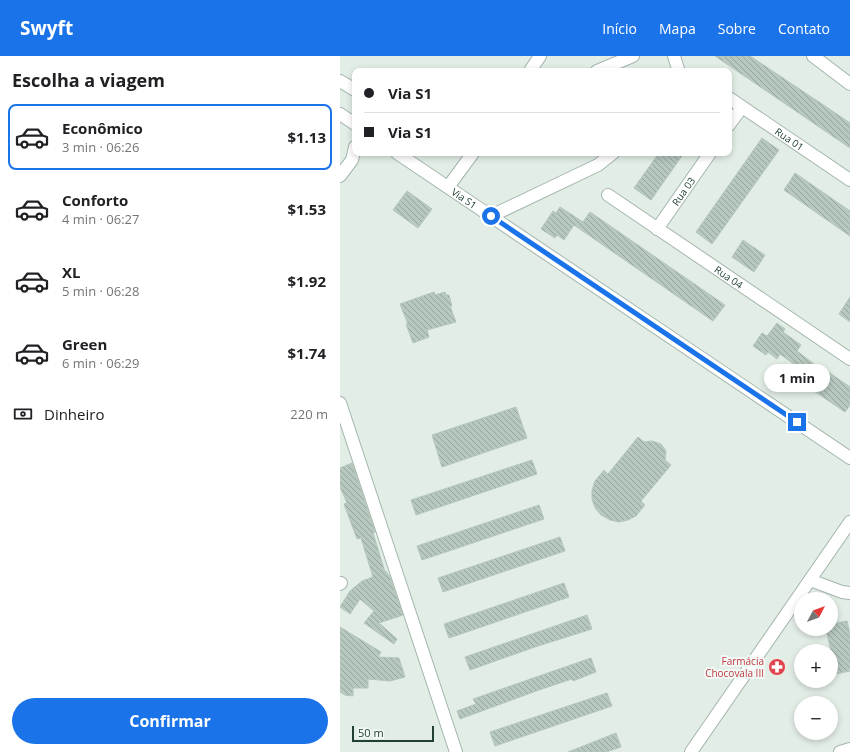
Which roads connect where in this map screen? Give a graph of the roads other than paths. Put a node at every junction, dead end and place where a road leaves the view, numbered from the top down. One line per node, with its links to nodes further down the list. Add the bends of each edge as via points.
1 (540, 56): 5 (street)
2 (633, 56): 6 (street)
3 (674, 56): 7 (street)
4 (813, 56): 9 (street)
5 (532, 68)
6 (604, 68)
7 (678, 68)
8 (340, 81): 10 (street)
9 (850, 84)
10 (352, 88)
11 (732, 100): 12 (street, Rua 01)
12 (742, 107): 14 (street); 24 (street, Rua 01)
13 (340, 114): 15 (street)
14 (732, 121)
15 (352, 122)
16 (353, 156): 22 (street)
17 (359, 156): 22 (street)
18 (402, 156): 25 (street, Via S1)
19 (471, 156): 25 (street)
20 (610, 156): 27 (street, via 598,165)
21 (708, 156): 28 (street, Rua 03)
22 (352, 160): 23 (street)
23 (340, 176)
24 (850, 180)
25 (448, 187): 27 (street, Via S1)
26 (608, 195): 28 (street, Rua 04)
27 (491, 216): 31 (street, Via S1)
28 (657, 229): 29 (street, Rua 04)
29 (850, 359)
30 (340, 403): 36 (street)
31 (850, 458)
32 (850, 522): 33 (street)
33 (810, 580): 34 (street); 37 (street)
34 (850, 593)
35 (850, 749): 38 (street)
36 (456, 752)
37 (691, 752)
38 (840, 752)

